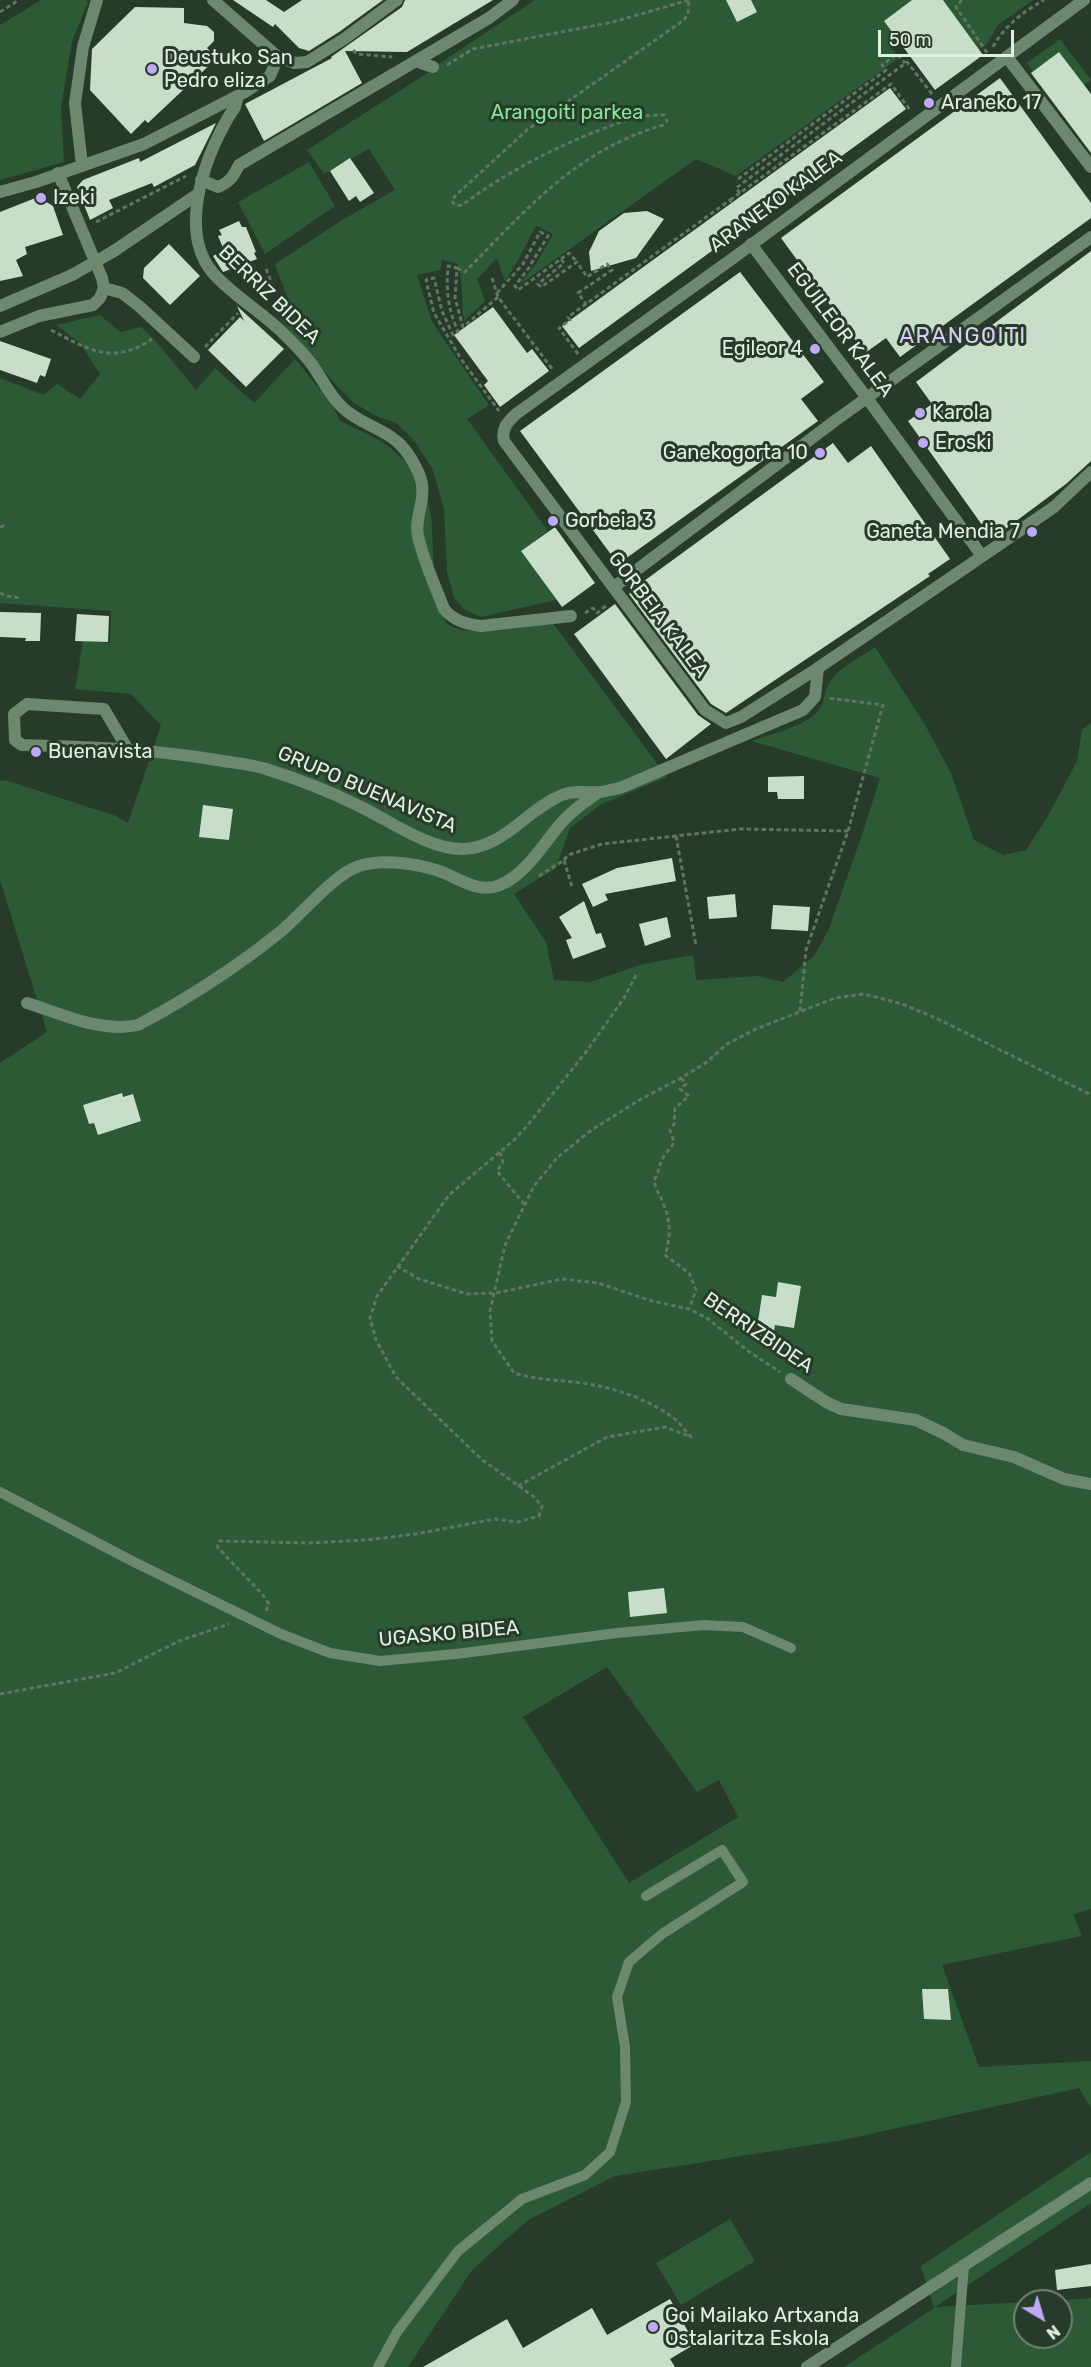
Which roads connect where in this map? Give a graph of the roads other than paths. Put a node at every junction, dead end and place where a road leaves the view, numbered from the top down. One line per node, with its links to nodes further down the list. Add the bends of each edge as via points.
1 (97, 0): 9 (street, via 83,47 75,103)
2 (213, 0): 6 (street)
3 (397, 0): 6 (street, via 307,62 295,63)
4 (513, 0): 12 (street, via 489,18 239,165 225,184 218,187)
5 (1084, 0): 7 (street, ARANEKO KALEA)
6 (278, 57): 8 (street, via 270,76)
7 (1007, 57): 10 (street); 16 (street, ARANEKO KALEA)
8 (238, 96): 9 (street, via 144,144); 12 (street, BERRIZ BIDEA)
9 (82, 165): 11 (street)
10 (1091, 167)
11 (58, 173): 13 (street); 17 (street)
12 (197, 177): 14 (street, BERRIZ BIDEA)
13 (0, 192)
14 (198, 194): 18 (street, bridge, via 72,275); 28 (street, BERRIZ BIDEA, via 201,255 212,272 303,355 340,406 367,425 384,431 407,453 423,482 417,535 444,609 451,618 481,626)
15 (1091, 237): 23 (street)
16 (751, 244): 23 (street, EGUILEOR KALEA); 24 (street, ARANEKO KALEA, via 516,414 505,425)
17 (104, 288): 20 (street, via 93,305 39,316); 22 (street, via 122,293)
18 (0, 306)
19 (0, 314): 20 (street)
20 (14, 326): 21 (street)
21 (0, 332)
22 (196, 355)
23 (867, 398): 26 (street, EGUILEOR KALEA); 27 (street)
24 (504, 441): 27 (street, GORBEIA KALEA)
25 (1091, 472): 26 (street, via 1054,507)
26 (982, 556): 29 (street)
27 (614, 588): 29 (street, GORBEIA KALEA, via 705,710 721,722 741,717)
28 (578, 615)
29 (818, 668): 31 (street, GRUPO BUENAVISTA, via 815,697 803,710 620,788)
30 (127, 748): 30 (street, GRUPO BUENAVISTA, via 22,745 15,740 14,714 27,704 104,709); 31 (street, GRUPO BUENAVISTA, via 264,768 360,806 410,833 461,849 481,847 496,840 563,795)
31 (599, 792): 32 (street, via 576,808 531,861 500,885 483,889 438,870 400,863 358,866 244,960 138,1025 121,1029 95,1025)
32 (27, 1003)
33 (791, 1379): 34 (street, BERRIZBIDEA, via 841,1409 916,1420 963,1445 1014,1457 1064,1479)
34 (1091, 1484)
35 (0, 1492): 36 (lane, UGASKO BIDEA, via 281,1634 330,1653 380,1661 704,1625 743,1627)
36 (791, 1648)
37 (646, 1896): 40 (lane, via 723,1850 743,1882 662,1934 629,1962 617,1997 625,2047 626,2102 610,2152 585,2175 522,2199 458,2251 396,2332)
38 (1091, 2183): 39 (street)
39 (964, 2265): 41 (street); 42 (lane)
40 (378, 2367)
41 (807, 2367)
42 (956, 2367)

